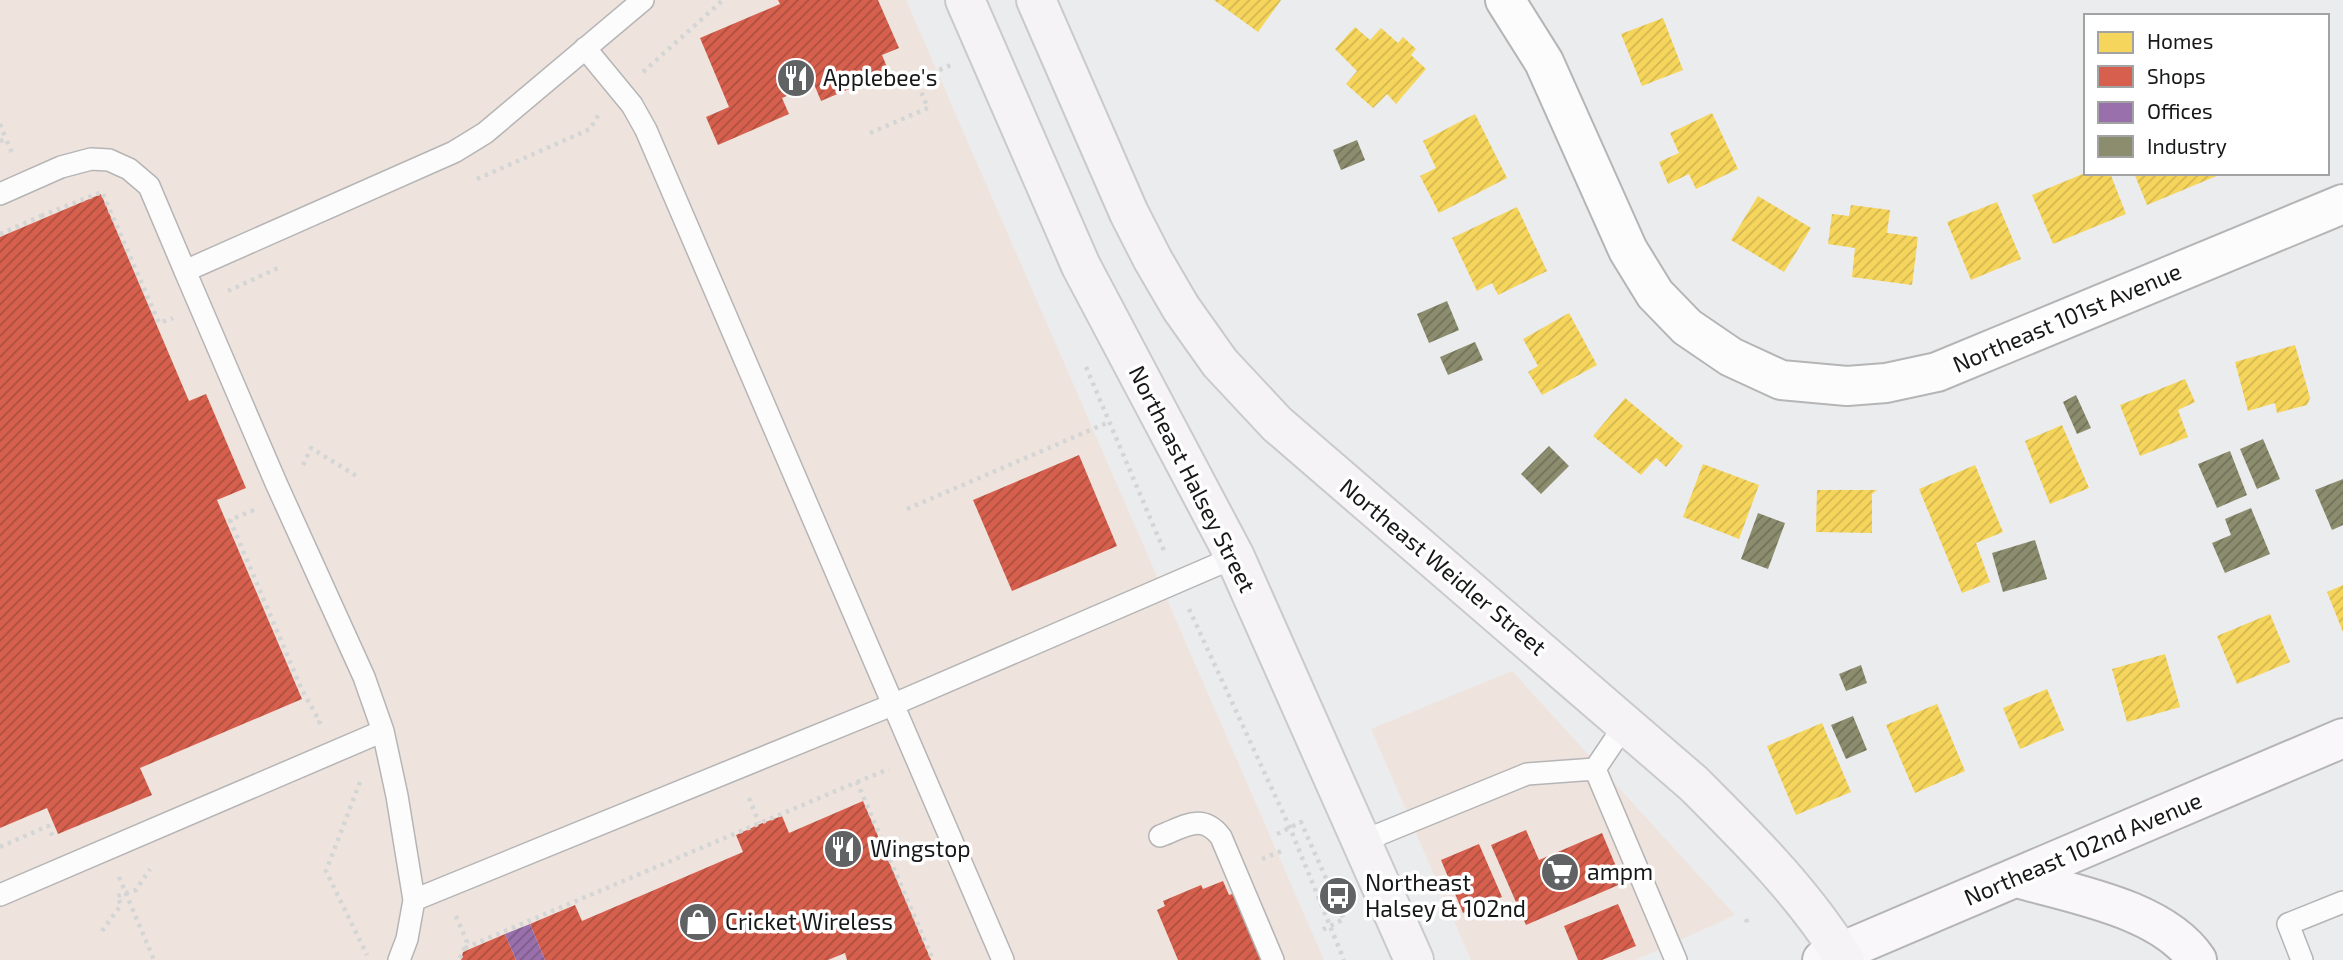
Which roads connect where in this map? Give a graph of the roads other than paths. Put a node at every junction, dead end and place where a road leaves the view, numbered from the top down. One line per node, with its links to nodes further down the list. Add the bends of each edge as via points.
1 (643, 0): 5 (lane)
2 (965, 0): 9 (main road, Northeast Halsey Street, via 1082,266)
3 (1036, 0): 11 (main road, Northeast Weidler Street, via 1129,213 1181,308 1220,363 1287,433)
4 (1505, 0): 7 (street, Northeast 101st Avenue, via 1545,62 1628,250 1655,293 1687,327 1720,350 1781,380 1847,386 1937,372)
5 (585, 48): 8 (lane, via 485,134 454,152); 10 (lane, via 632,104 646,131)
6 (0, 194): 8 (lane, via 61,167 91,159 109,160 149,186)
7 (2343, 204)
8 (186, 271): 12 (lane, via 364,677)
9 (1235, 557): 10 (lane); 16 (main road, Northeast Halsey Street)
10 (891, 705): 19 (lane); 23 (lane)
11 (1626, 723): 14 (lane); 21 (main road, Northeast Weidler Street, via 1693,783 1799,895)
12 (383, 732): 18 (lane); 19 (lane)
13 (2343, 738): 17 (main road, Northeast 102nd Avenue)
14 (1595, 769): 16 (lane, via 1527,774); 26 (lane)
15 (1160, 836): 24 (lane, via 1195,823 1216,831)
16 (1363, 841): 25 (main road, Northeast Halsey Street)
17 (2017, 878): 21 (main road, Northeast 102nd Avenue); 27 (main road, via 2122,907 2164,928)
18 (0, 895)
19 (414, 900): 22 (lane)
20 (2343, 902): 28 (lane, via 2288,924)
21 (1836, 957)
22 (399, 960)
23 (1003, 960)
24 (1273, 960)
25 (1414, 960)
26 (1676, 960)
27 (2197, 960)
28 (2302, 960)

